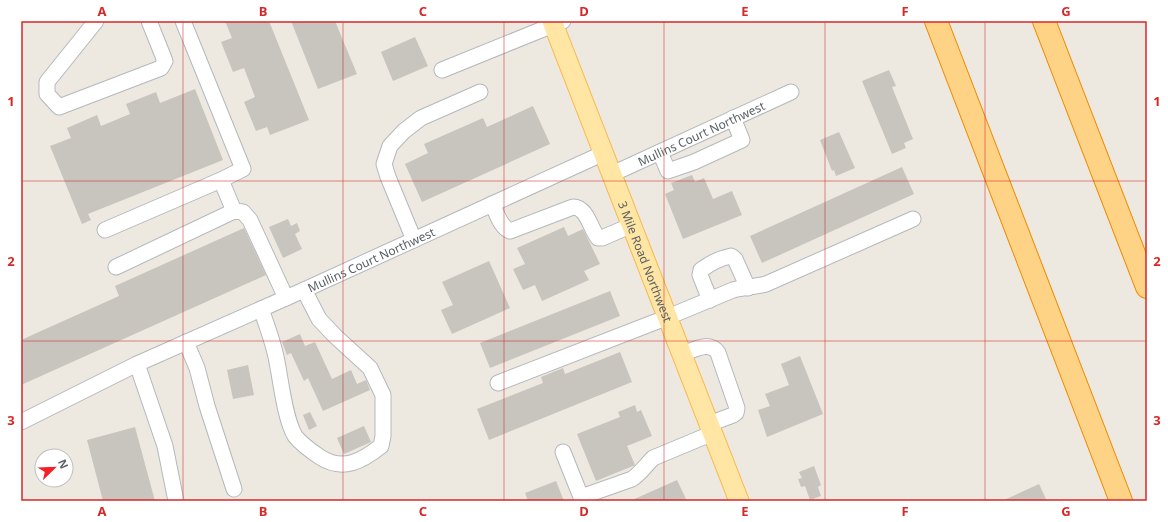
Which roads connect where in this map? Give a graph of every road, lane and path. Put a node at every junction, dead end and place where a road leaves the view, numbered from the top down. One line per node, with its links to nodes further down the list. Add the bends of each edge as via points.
1 (96, 21): 2 (street, via 47,82 47,94 59,107 161,68 165,61)
2 (149, 21)
3 (183, 21): 15 (street, via 243,169)
4 (921, 21): 31 (highway)
5 (936, 21): 31 (highway)
6 (1046, 21): 23 (highway)
7 (556, 22): 8 (street); 13 (main road, 3 Mile Road Northwest)
8 (442, 70)
9 (480, 92): 21 (street, via 421,118 390,146 384,164)
10 (791, 92): 11 (street, Mullins Court Northwest)
11 (733, 118): 12 (street, Mullins Court Northwest); 12 (street, via 742,140 668,171)
12 (660, 152): 14 (street, Mullins Court Northwest)
13 (604, 153): 14 (main road, 3 Mile Road Northwest); 16 (street, Mullins Court Northwest)
14 (612, 174): 19 (main road, 3 Mile Road Northwest)
15 (221, 180): 17 (street); 20 (street)
16 (492, 204): 19 (street, via 502,225 510,231 573,207 583,211 598,238); 21 (street, Mullins Court Northwest)
17 (234, 211): 22 (street); 26 (street, via 243,212 250,220)
18 (913, 219): 24 (street, via 766,284)
19 (632, 225): 29 (main road, 3 Mile Road Northwest)
20 (105, 230)
21 (414, 240): 25 (street, Mullins Court Northwest)
22 (116, 267)
23 (1147, 287)
24 (748, 288): 27 (street, via 739,288); 27 (street, via 735,259 731,256 726,257 701,270 700,275)
25 (304, 290): 26 (street, Mullins Court Northwest); 28 (street, via 319,319 370,368 382,395 381,446 367,456 341,465 329,463 306,449 295,435 284,402 277,361)
26 (286, 298): 28 (street, Mullins Court Northwest)
27 (710, 300): 29 (street)
28 (261, 309): 30 (street, Mullins Court Northwest)
29 (668, 317): 32 (main road, 3 Mile Road Northwest); 34 (street)
30 (186, 342): 33 (street, Mullins Court Northwest); 38 (street, via 197,368)
31 (1061, 347): 41 (highway)
32 (682, 354): 36 (main road, 3 Mile Road Northwest); 36 (street, via 706,346 710,346 718,353 737,408 736,413)
33 (137, 364): 35 (street, Mullins Court Northwest); 39 (street, via 165,446)
34 (498, 383)
35 (21, 422)
36 (711, 428): 37 (street, via 653,458 632,479 581,497); 40 (main road, 3 Mile Road Northwest)
37 (563, 452)
38 (234, 489)
39 (176, 501)
40 (739, 501)
41 (1121, 501)

